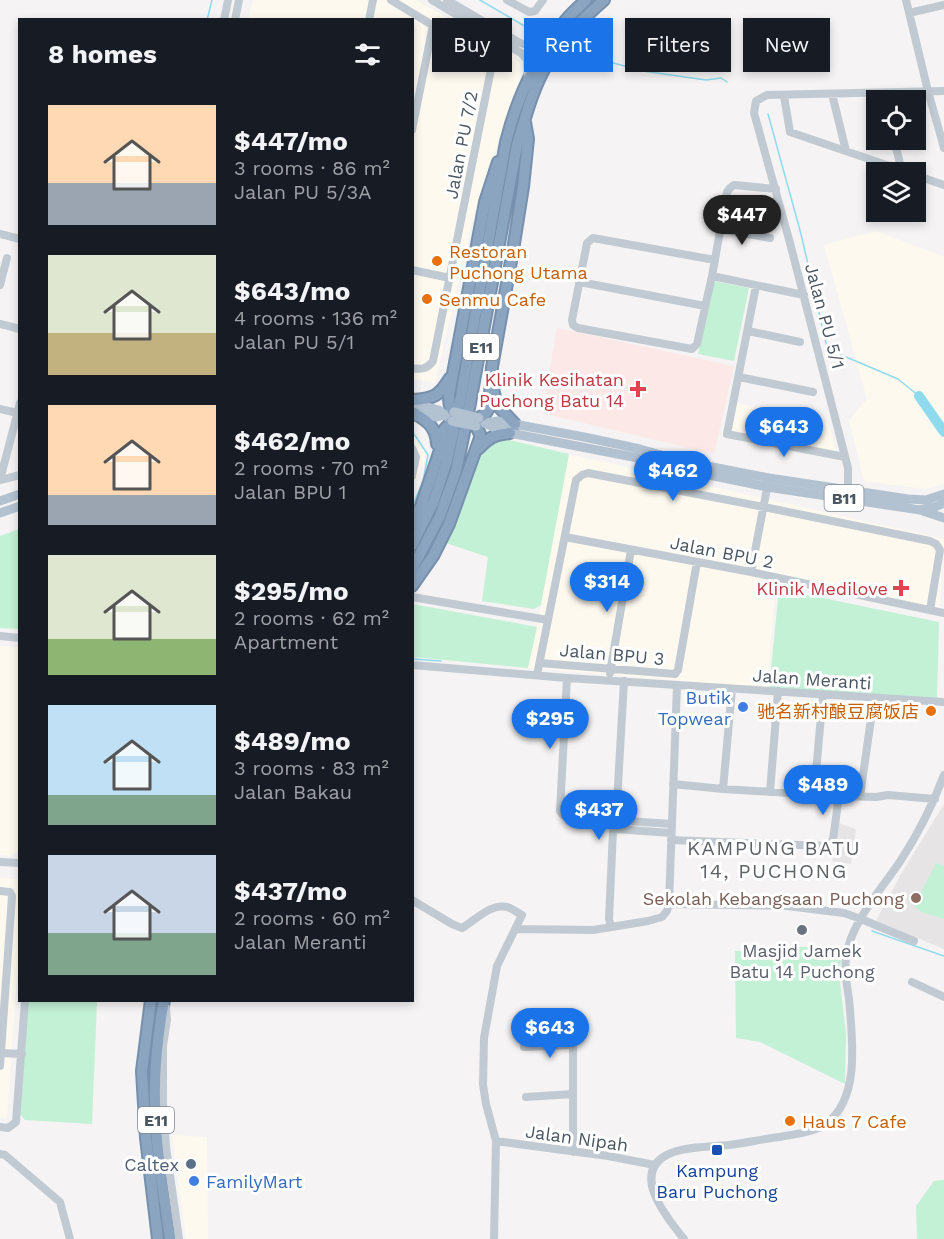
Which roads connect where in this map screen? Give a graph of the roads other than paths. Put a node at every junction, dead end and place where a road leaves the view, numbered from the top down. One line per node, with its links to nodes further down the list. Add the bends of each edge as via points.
1 (228, 0): 14 (street)
2 (239, 0): 15 (street)
3 (373, 0): 16 (street)
4 (391, 0): 18 (street, Jalan PU 7/2)
5 (432, 0): 23 (street, via 521,52 527,60)
6 (447, 0): 20 (street)
7 (507, 0): 8 (street, via 529,12)
8 (543, 0)
9 (586, 0): 17 (highway, E11)
10 (604, 0): 29 (highway, E11, via 568,35 546,66)
11 (906, 0): 13 (street)
12 (944, 5): 13 (street)
13 (909, 13): 24 (street)
14 (224, 18)
15 (235, 18)
16 (369, 18)
17 (568, 18)
18 (432, 24)
19 (432, 30): 30 (street)
20 (524, 44)
21 (490, 72): 46 (street, Jalan PU 7/2)
22 (532, 72): 23 (highway, E11)
23 (528, 79): 31 (highway, E11)
24 (928, 91): 25 (street); 32 (street)
25 (944, 91)
26 (832, 94): 27 (street); 28 (street); 33 (street)
27 (784, 96): 33 (street, via 790,132); 37 (street, Jalan PU 5/1, via 761,97 754,113)
28 (866, 96)
29 (525, 119): 57 (highway, via 528,139 523,187); 94 (highway, E11, via 456,471 440,516)
30 (414, 120)
31 (506, 142): 58 (highway, via 485,202); 91 (highway, E11, via 447,461 433,503)
32 (944, 148)
33 (846, 151): 34 (street)
34 (876, 162)
35 (926, 179): 36 (street)
36 (944, 185)
37 (776, 189): 38 (street, via 734,185 727,192); 50 (street, Jalan PU 5/1)
38 (720, 229): 41 (street); 43 (street)
39 (0, 234): 40 (street)
40 (18, 238)
41 (770, 238)
42 (7, 258): 48 (street)
43 (715, 260): 45 (street); 47 (street, via 593,238 587,243)
44 (414, 270): 46 (street)
45 (712, 276): 49 (street); 51 (street)
46 (450, 278): 56 (street, Jalan PU 7/2, via 433,361 426,368)
47 (580, 282): 51 (street); 51 (street, via 572,320 578,328 692,349 697,344)
48 (0, 285)
49 (756, 285): 50 (street); 54 (street)
50 (804, 295): 73 (street, Jalan PU 5/1)
51 (705, 306)
52 (0, 324): 53 (street)
53 (18, 328)
54 (748, 331): 55 (street); 59 (street)
55 (800, 342)
56 (414, 368)
57 (492, 368): 69 (highway, via 489,408); 70 (highway, via 497,405)
58 (454, 373): 61 (highway, via 441,392); 68 (highway)
59 (739, 377): 60 (street); 73 (street, via 727,434)
60 (813, 392)
61 (414, 401)
62 (414, 402): 68 (main road, B11)
63 (0, 409): 65 (street)
64 (18, 410): 65 (street)
65 (17, 413): 77 (street)
66 (414, 413): 68 (main road, B11)
67 (414, 414): 74 (highway, via 436,433)
68 (450, 416): 69 (main road, B11, bridge); 74 (highway)
69 (480, 422): 70 (main road, B11, via 495,429); 72 (highway)
70 (512, 428): 72 (highway, via 488,439); 78 (main road, B11, via 640,449)
71 (414, 453): 75 (street)
72 (474, 454): 96 (highway, via 449,524)
73 (845, 457): 79 (street, Jalan PU 5/1)
74 (436, 462): 89 (highway)
75 (414, 468)
76 (18, 476): 77 (street)
77 (0, 480)
78 (768, 482): 79 (main road, B11); 84 (street); 86 (main road, B11)
79 (848, 489): 80 (main road, B11, via 926,500)
80 (944, 494)
81 (18, 495): 82 (main road)
82 (0, 501)
83 (944, 503): 86 (main road, B11)
84 (764, 507): 90 (street, via 588,472 576,480); 95 (street); 99 (street, via 936,544 940,550 935,577)
85 (18, 508): 87 (main road)
86 (920, 510): 88 (main road)
87 (0, 513)
88 (944, 518)
89 (414, 520)
90 (565, 537): 92 (street, Jalan BPU 2); 101 (street)
91 (414, 541)
92 (631, 550): 93 (street, Jalan BPU 2); 106 (street)
93 (696, 562): 95 (street, Jalan BPU 2); 106 (street, Jalan BPU 3, via 675,674)
94 (414, 564)
95 (751, 573): 99 (street, Jalan BPU 2)
96 (415, 583): 98 (street)
97 (414, 597): 98 (street)
98 (423, 598): 101 (street)
99 (939, 611): 100 (street)
100 (944, 618)
101 (548, 620): 104 (street)
102 (0, 636): 103 (street)
103 (18, 638)
104 (540, 663): 106 (street, Jalan BPU 3); 107 (street)
105 (414, 665): 107 (street, Jalan Meranti)
106 (610, 669): 109 (street)
107 (537, 675): 108 (street, Jalan Meranti)
108 (567, 678): 109 (street, Jalan Meranti); 125 (street, via 560,811 566,818)
109 (609, 680): 110 (street, Jalan Meranti)
110 (624, 681): 111 (street, Jalan Meranti); 125 (street)
111 (677, 685): 112 (street, Jalan Meranti); 118 (street)
112 (732, 688): 113 (street, Jalan Meranti); 119 (street)
113 (778, 692): 114 (street, Jalan Meranti); 120 (street)
114 (823, 694): 115 (street, Jalan Meranti); 121 (street)
115 (874, 698): 116 (street, Jalan Meranti); 123 (street)
116 (944, 702)
117 (944, 775): 124 (street)
118 (674, 784): 119 (street); 126 (street)
119 (723, 789): 120 (street)
120 (770, 792): 121 (street)
121 (814, 794): 122 (street)
122 (839, 796): 123 (street); 127 (street, via 833,839 824,846)
123 (860, 796): 124 (street)
124 (935, 799): 133 (street)
125 (616, 819): 126 (street)
126 (672, 824): 127 (street)
127 (671, 836): 132 (street); 134 (street, via 613,831)
128 (0, 862): 129 (street)
129 (18, 863)
130 (0, 891): 137 (street, via 12,896)
131 (414, 901): 135 (street, via 462,928 489,909 509,908 522,915)
132 (669, 904): 133 (street, via 787,906); 134 (street, via 662,917)
133 (861, 919): 136 (street); 156 (street, via 846,958 852,1048 849,1087 838,1112 813,1130 685,1150)
134 (611, 927): 135 (street)
135 (516, 928): 153 (street, via 497,966 484,1038 483,1085)
136 (914, 941)
137 (4, 949): 147 (street)
138 (912, 982): 139 (street)
139 (944, 997)
140 (25, 1002): 148 (street)
141 (151, 1002): 158 (highway, E11, via 142,1082)
142 (165, 1002): 159 (highway, E11, via 158,1034 155,1101)
143 (165, 1002): 160 (street, via 163,1103)
144 (573, 1020): 145 (street)
145 (573, 1045): 146 (street); 150 (street)
146 (524, 1047)
147 (0, 1053): 148 (street); 149 (street)
148 (22, 1054): 152 (street, via 15,1122 8,1128)
149 (0, 1066)
150 (573, 1094): 151 (street); 154 (street)
151 (526, 1097)
152 (0, 1127)
153 (495, 1141): 154 (street, Jalan Nipah); 161 (street)
154 (573, 1152): 156 (street, Jalan Nipah)
155 (0, 1154): 157 (street, via 60,1202)
156 (655, 1164): 162 (street, via 652,1190)
157 (70, 1239)
158 (158, 1239)
159 (170, 1239)
160 (179, 1239)
161 (494, 1239)
162 (684, 1239)

